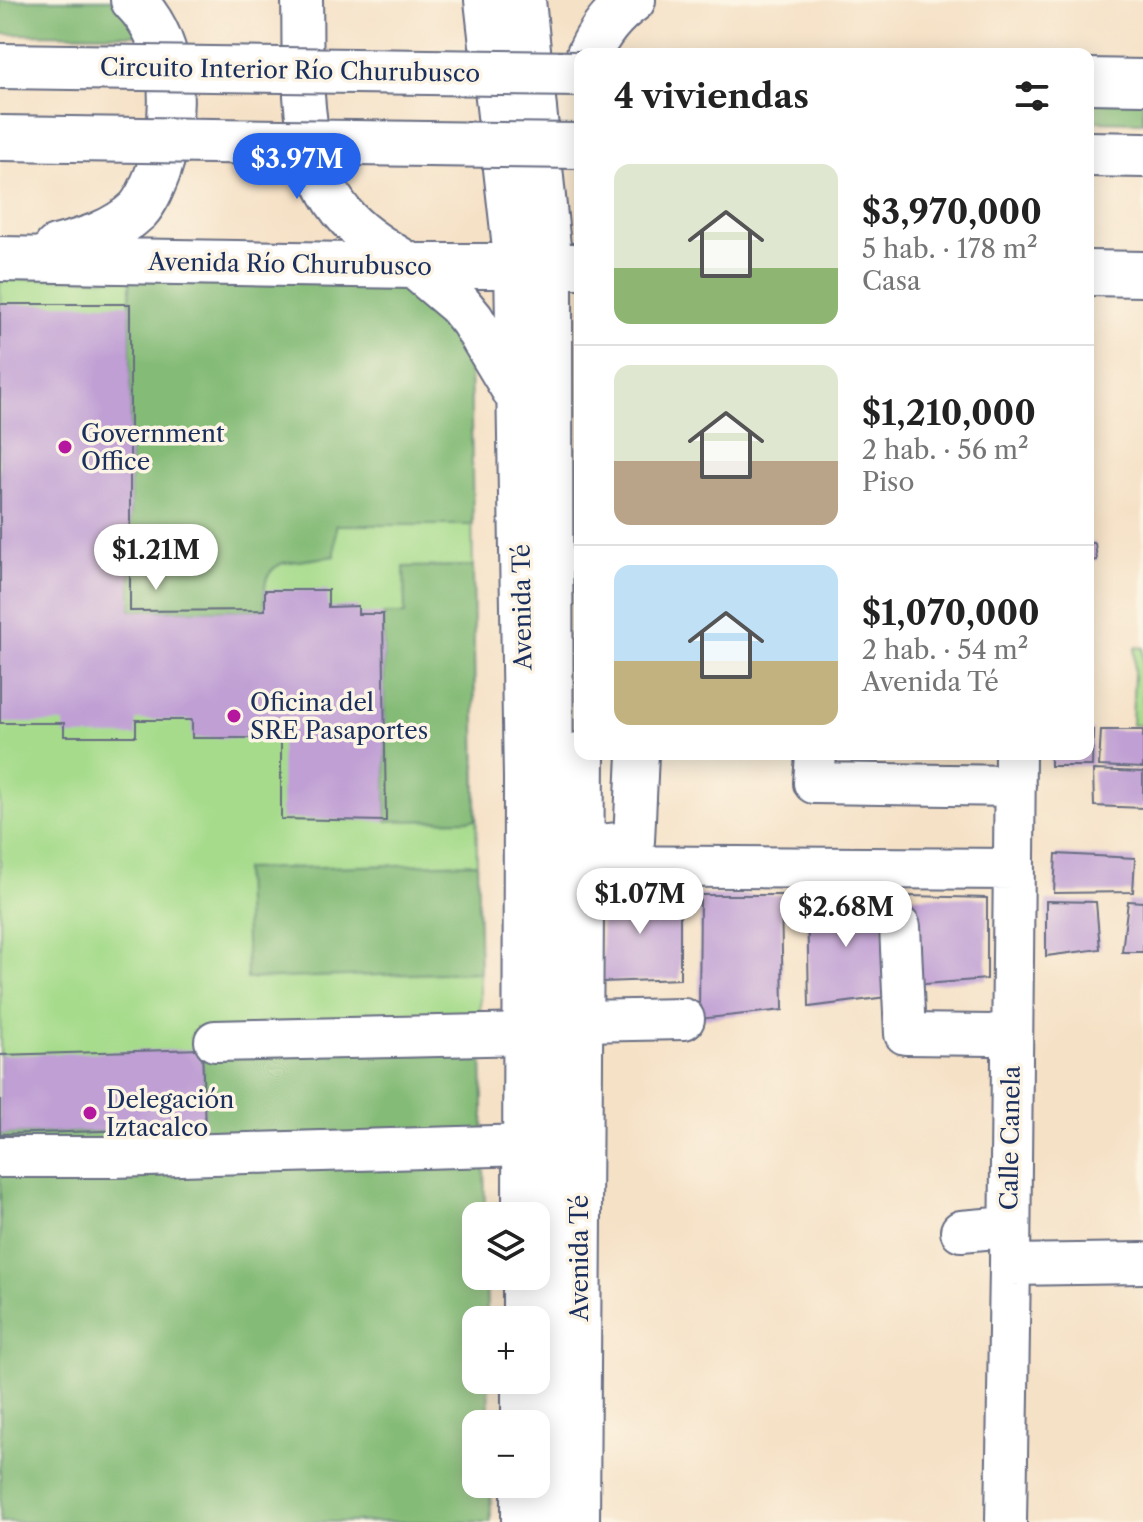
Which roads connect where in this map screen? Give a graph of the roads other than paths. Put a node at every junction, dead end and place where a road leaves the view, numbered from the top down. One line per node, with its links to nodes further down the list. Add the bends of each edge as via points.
1 (133, 0): 15 (main road, via 160,40 171,85 169,133 154,183 141,207 114,228)
2 (302, 0): 16 (street, via 307,118 321,177 350,221)
3 (487, 0): 17 (main road, Avenida Té)
4 (525, 0): 17 (street)
5 (633, 0): 6 (main road, via 600,32)
6 (592, 48)
7 (0, 66): 8 (main road, Circuito Interior Río Churubusco, bridge)
8 (574, 74)
9 (1094, 81): 10 (main road)
10 (1143, 82)
11 (0, 138): 12 (main road, bridge)
12 (574, 146)
13 (1094, 154): 14 (main road)
14 (1143, 155)
15 (10, 259): 16 (main road, Avenida Río Churubusco)
16 (414, 266): 17 (main road, Avenida Río Churubusco); 20 (main road, via 472,320)
17 (550, 266): 20 (main road, Avenida Té); 33 (street)
18 (1094, 273): 19 (main road)
19 (1143, 274)
20 (518, 398): 31 (main road, Avenida Té)
21 (582, 760): 25 (main road, Avenida Té)
22 (638, 760): 25 (street, via 634,841)
23 (815, 768): 24 (street)
24 (1015, 770): 26 (street, Calle Canela)
25 (582, 857): 26 (street); 29 (main road, Avenida Té)
26 (1014, 869): 30 (street, Calle Canela)
27 (900, 927): 30 (street, via 905,1034 992,1035)
28 (684, 1019): 29 (street)
29 (581, 1021): 44 (main road, Avenida Té)
30 (1012, 1030): 38 (street, Calle Canela)
31 (526, 1034): 32 (street); 34 (main road, Avenida Té)
32 (215, 1041)
33 (553, 1083): 42 (street, via 543,1189); 43 (street, via 565,1189)
34 (526, 1145): 35 (street); 36 (main road, Avenida Té)
35 (0, 1157)
36 (525, 1202)
37 (961, 1231): 38 (street)
38 (1010, 1246): 39 (street); 45 (street, Calle Canela)
39 (1143, 1263)
40 (524, 1498): 41 (main road)
41 (524, 1522)
42 (540, 1522)
43 (563, 1522)
44 (577, 1522)
45 (1006, 1522)

